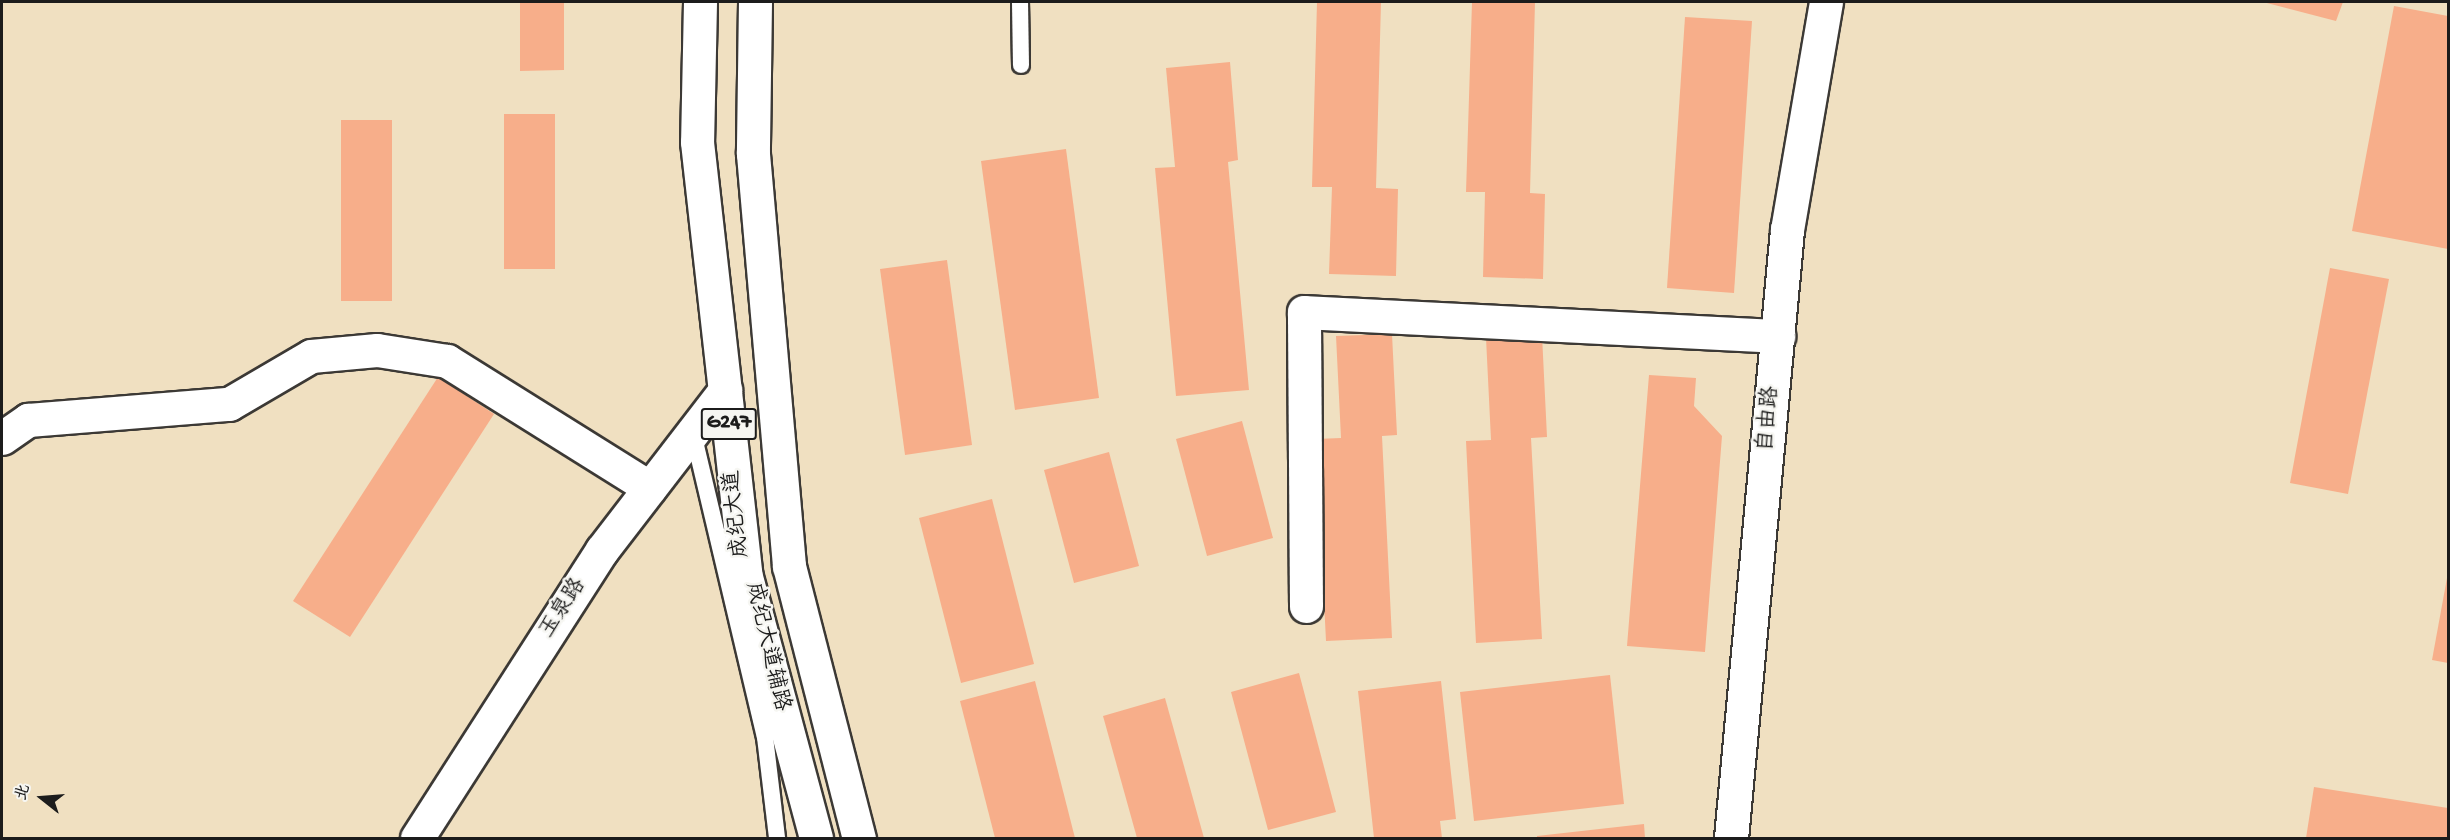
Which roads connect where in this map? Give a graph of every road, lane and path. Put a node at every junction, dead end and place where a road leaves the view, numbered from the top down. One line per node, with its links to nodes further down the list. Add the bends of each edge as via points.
1 (700, 2): 7 (main road, 成纪大道 / G247, via 697,142)
2 (755, 2): 15 (main road, 成纪大道 / G247, via 753,154 789,566)
3 (1020, 2): 5 (lane)
4 (1826, 2): 6 (main road, 自由路, via 1787,230)
5 (1020, 65)
6 (1778, 336): 11 (main road, via 1304,312); 16 (main road, 自由路)
7 (725, 390): 8 (main road, 玉泉路); 14 (main road, 成纪大道 / G247, via 745,573)
8 (692, 432): 10 (main road, 玉泉路); 13 (lane, 成纪大道辅路, via 765,737)
9 (2, 438): 10 (main road, via 28,420 229,404 311,356 376,350 447,361)
10 (650, 488): 12 (main road, 玉泉路, via 602,550)
11 (1306, 606)
12 (417, 838)
13 (777, 838)
14 (816, 838)
15 (859, 838)
16 (1731, 838)

